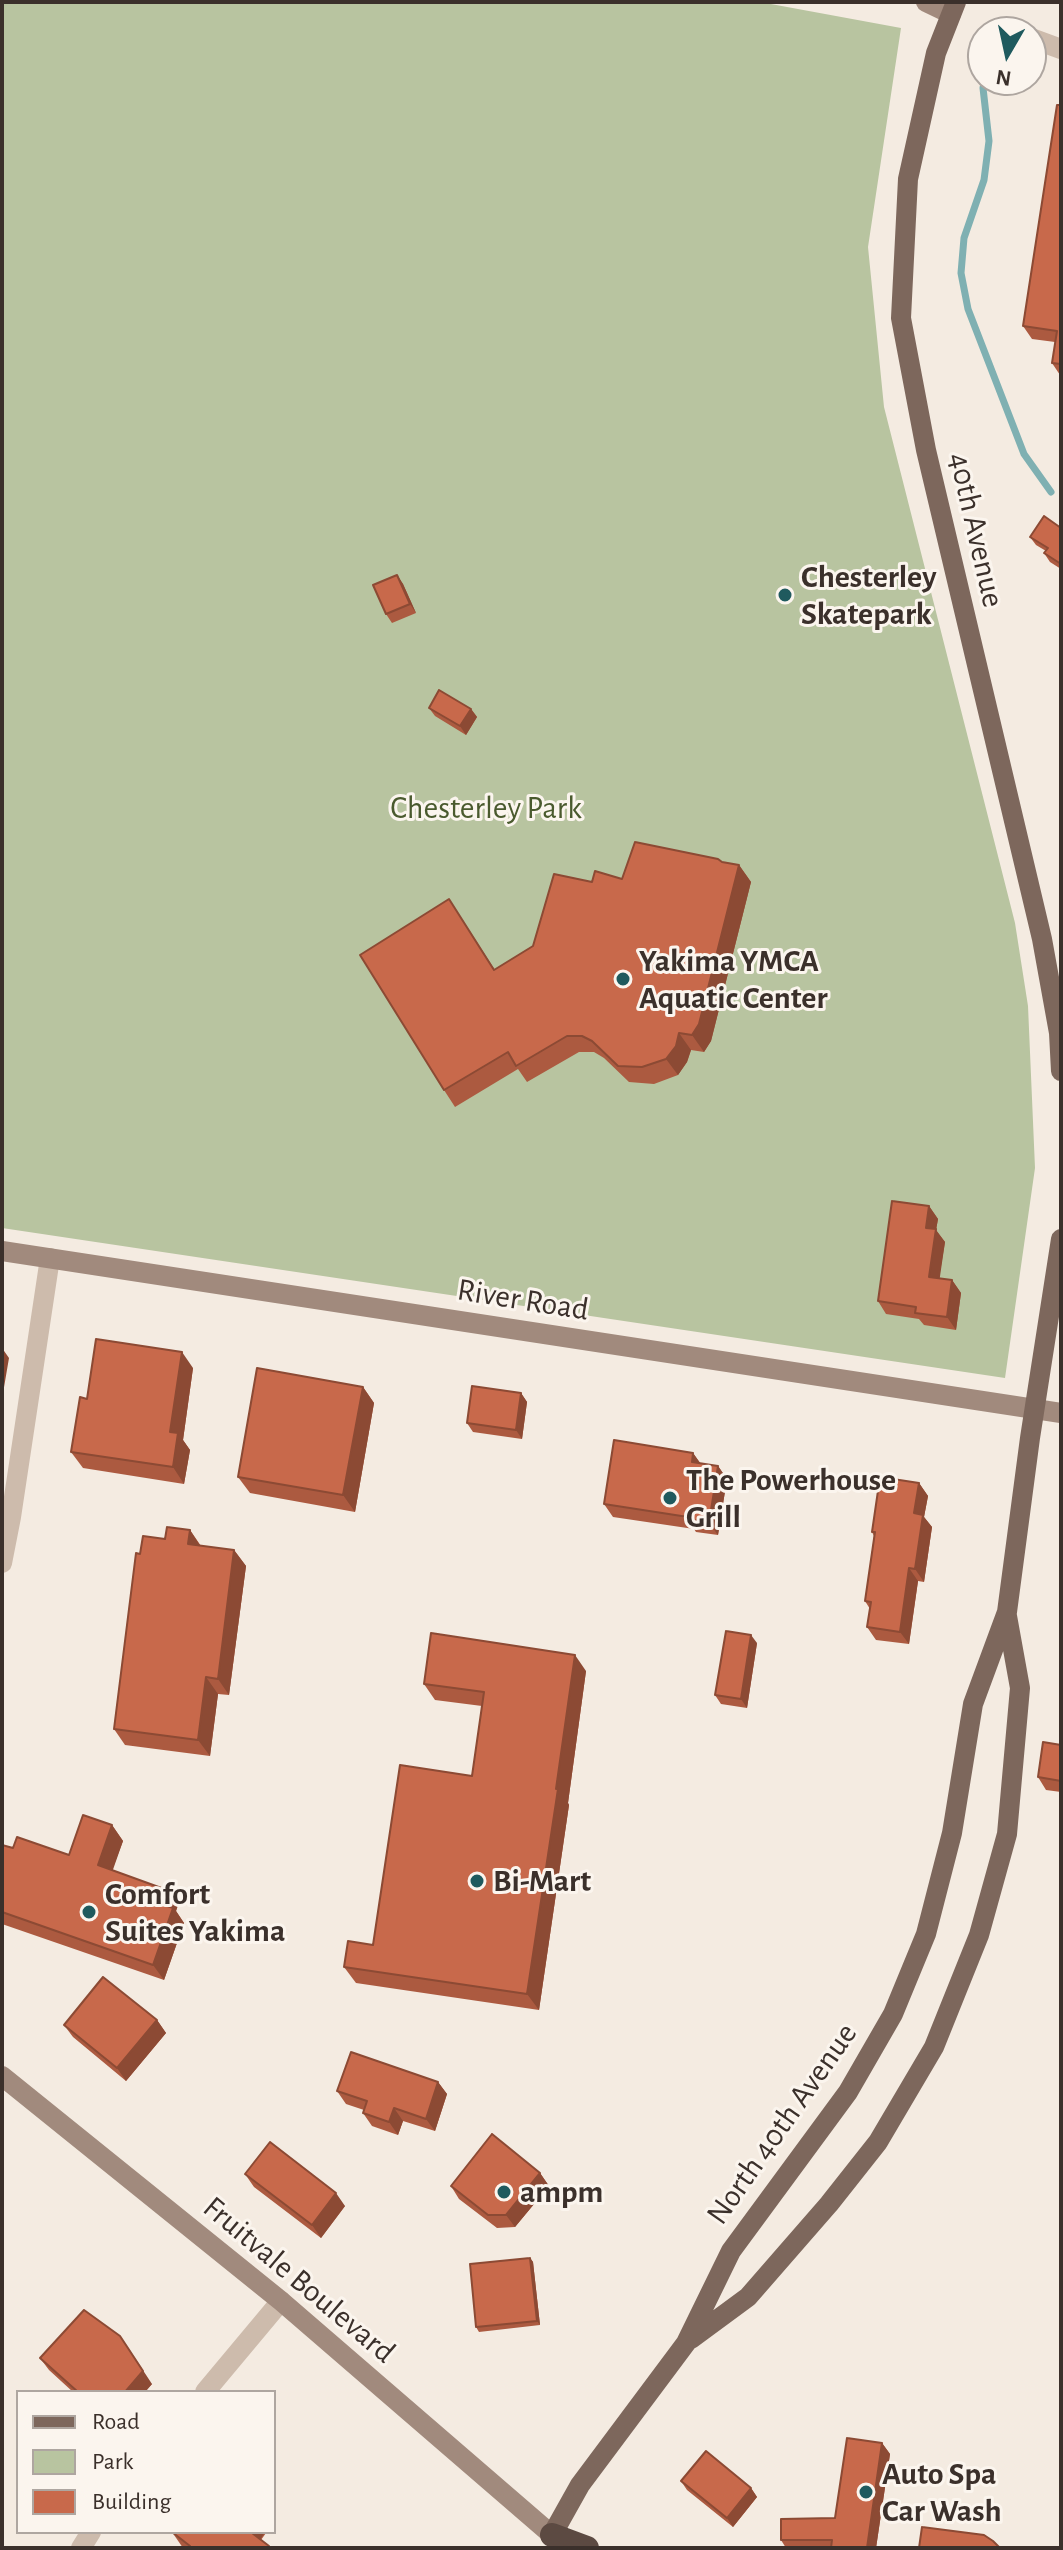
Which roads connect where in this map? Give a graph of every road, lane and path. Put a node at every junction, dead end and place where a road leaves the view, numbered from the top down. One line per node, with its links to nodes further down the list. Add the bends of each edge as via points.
1 (926, 2): 2 (street)
2 (954, 8): 3 (main road, 40th Avenue, via 936,53 908,179 901,318 926,450 1042,939)
3 (1061, 1071)
4 (1061, 1239): 7 (main road)
5 (2, 1251): 6 (street, River Road)
6 (50, 1258): 7 (street, River Road); 9 (street)
7 (1034, 1409): 8 (street, River Road); 10 (main road, North 40th Avenue)
8 (1061, 1413)
9 (2, 1563)
10 (1007, 1612): 13 (main road, North 40th Avenue, via 973,1704 936,1900 893,2014 823,2129 731,2251); 13 (main road, North 40th Avenue, via 1020,1688 1007,1834 979,1935 934,2047 878,2142 829,2204 748,2297)
11 (2, 2076): 12 (street, Fruitvale Boulevard)
12 (281, 2301): 14 (street); 15 (street, Fruitvale Boulevard)
13 (686, 2343): 15 (main road, North 40th Avenue, via 580,2485)
14 (207, 2390)
15 (553, 2544): 16 (highway)
16 (587, 2548)

